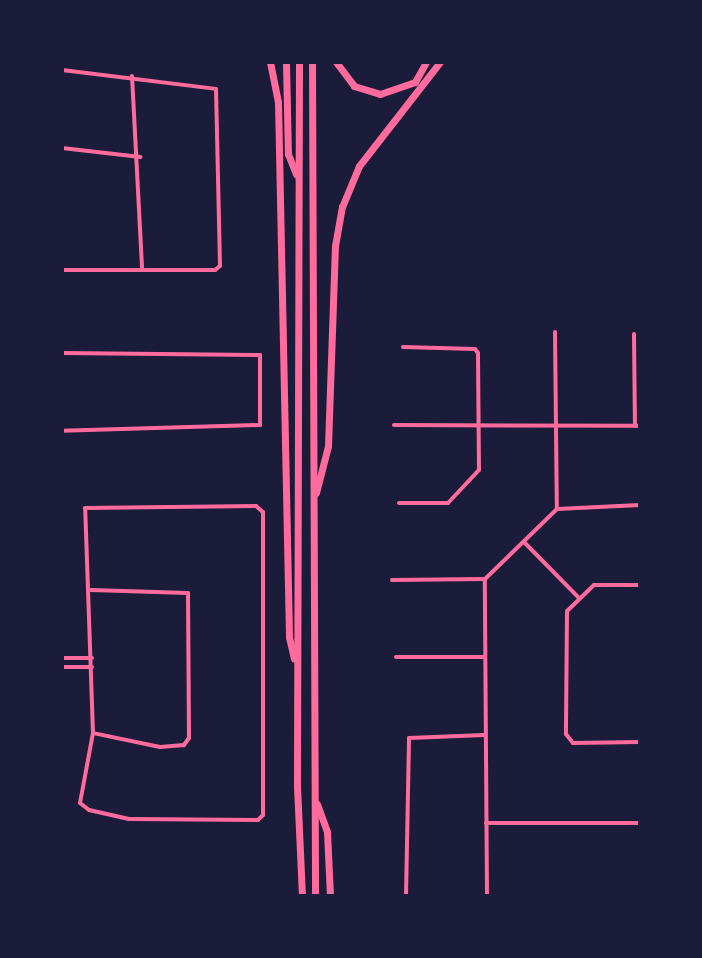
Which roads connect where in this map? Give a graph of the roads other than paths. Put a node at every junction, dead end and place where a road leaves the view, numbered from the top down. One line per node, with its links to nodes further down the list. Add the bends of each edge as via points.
1 (270, 62): 40 (highway, via 278,102 289,637)
2 (286, 62): 12 (highway, via 288,154)
3 (299, 62): 12 (highway)
4 (312, 62): 24 (highway)
5 (336, 62): 6 (highway, via 354,86 380,94 415,82)
6 (426, 62)
7 (437, 62): 24 (highway, via 427,82 365,157 342,207 335,246 328,446)
8 (62, 70): 9 (street)
9 (132, 76): 11 (street); 14 (street, via 212,86 218,124 220,266)
10 (62, 148): 11 (street)
11 (140, 157): 14 (street)
12 (298, 181): 40 (highway)
13 (62, 270): 14 (street)
14 (142, 270)
15 (555, 332): 21 (street)
16 (634, 334): 22 (street)
17 (403, 347): 20 (street, via 475,349)
18 (62, 353): 23 (street, via 260,355 260,425)
19 (394, 425): 20 (street)
20 (479, 425): 21 (street); 25 (street, via 475,477 448,503)
21 (557, 426): 22 (street); 27 (street)
22 (638, 426)
23 (62, 431)
24 (314, 502): 44 (highway)
25 (399, 503)
26 (640, 505): 27 (street)
27 (557, 509): 28 (street)
28 (524, 542): 29 (street); 33 (street)
29 (485, 579): 30 (street); 35 (street)
30 (392, 580)
31 (640, 585): 33 (street, via 594,585)
32 (91, 590): 37 (street); 41 (street, via 188,593 189,738 184,745 160,747); 41 (street, via 85,508 256,506 263,512 263,815 258,820 129,819 89,810 80,803)
33 (579, 598): 43 (street, via 567,611 567,740)
34 (396, 657): 35 (street)
35 (484, 657): 42 (street)
36 (62, 658): 37 (street)
37 (92, 658): 39 (street)
38 (62, 667): 39 (street)
39 (92, 667): 41 (street)
40 (297, 671): 47 (highway)
41 (93, 733)
42 (484, 735): 45 (street); 50 (street, via 409,738)
43 (640, 742)
44 (315, 800): 48 (highway); 49 (highway, via 327,832)
45 (486, 823): 46 (street); 51 (street)
46 (640, 823)
47 (302, 896)
48 (315, 896)
49 (330, 896)
50 (406, 896)
51 (487, 896)

